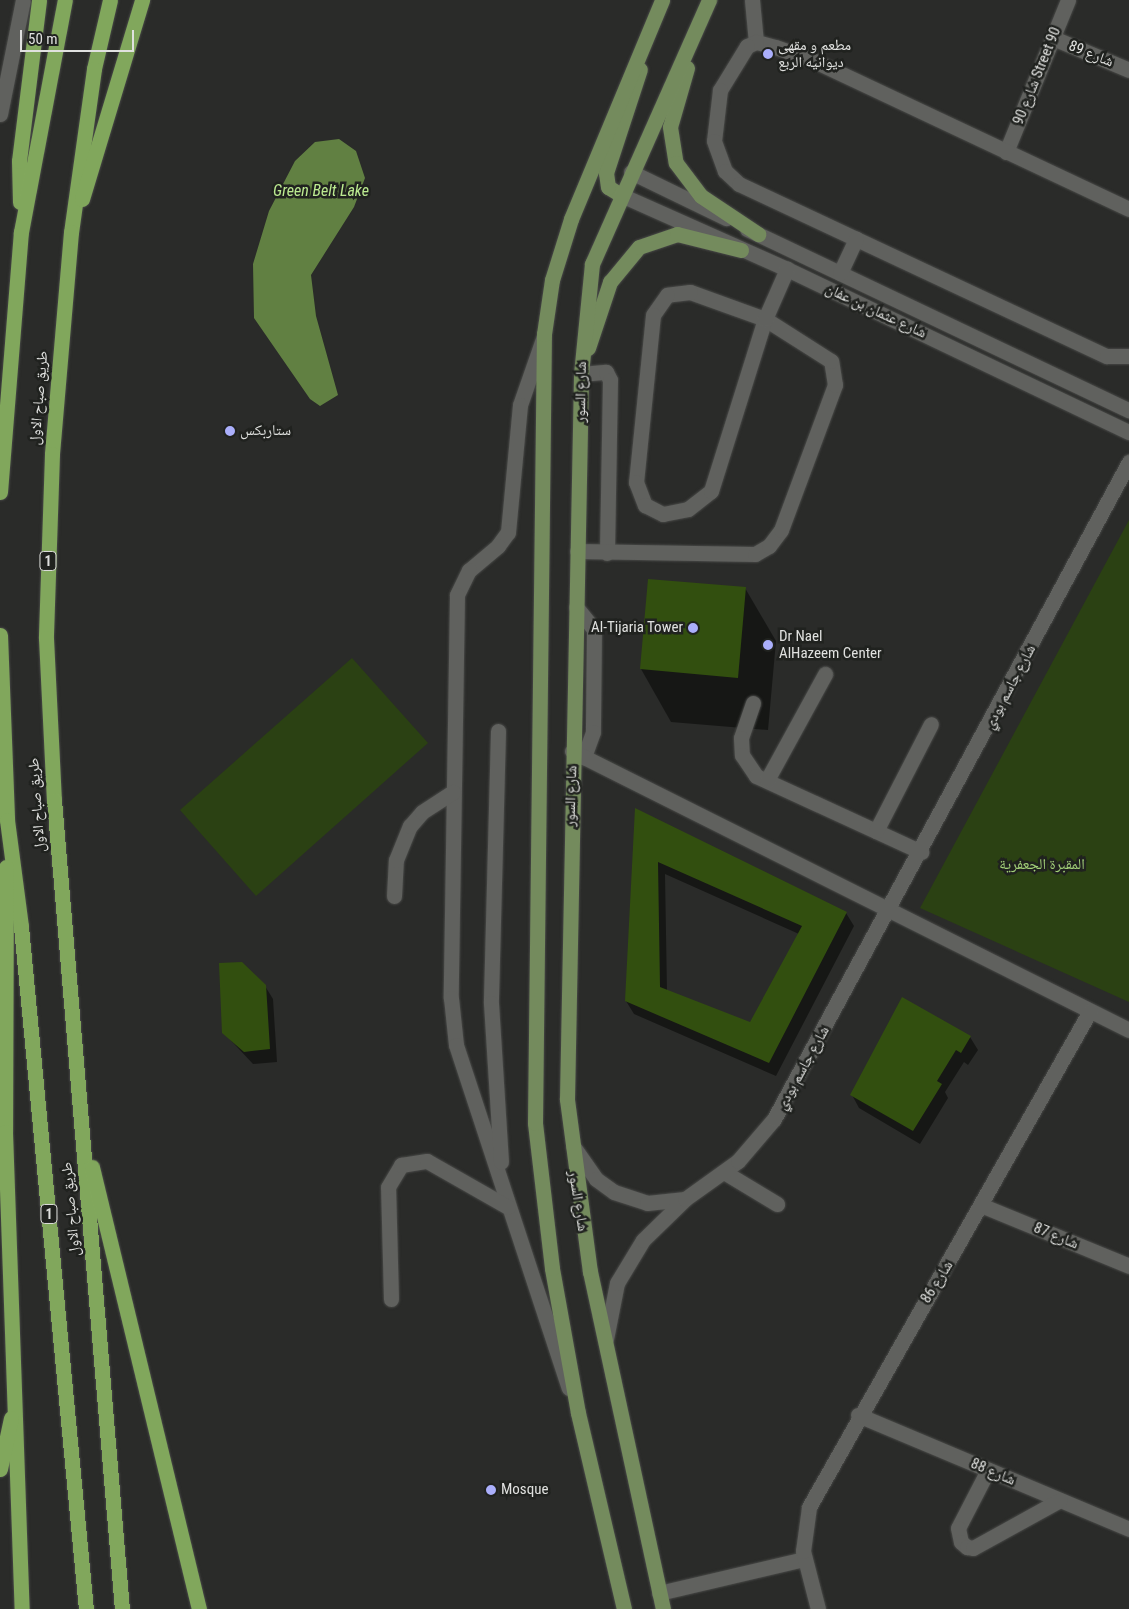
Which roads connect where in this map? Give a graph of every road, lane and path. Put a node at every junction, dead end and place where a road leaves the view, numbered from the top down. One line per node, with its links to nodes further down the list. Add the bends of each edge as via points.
1 (23, 0): 14 (street)
2 (39, 0): 21 (highway, via 19,161)
3 (65, 0): 21 (highway)
4 (110, 0): 22 (highway, طريق صباح الاول / 1, via 94,69)
5 (142, 0): 22 (highway)
6 (662, 0): 11 (main road)
7 (752, 0): 12 (street)
8 (1068, 0): 10 (street, شارع 90 Street 90)
9 (706, 5): 17 (main road, شارع السور); 23 (main road, via 672,117 674,156 684,178 701,196)
10 (1053, 38): 13 (street, شارع 89); 15 (street, شارع 90 Street 90)
11 (644, 41): 16 (main road, via 635,95); 18 (main road)
12 (756, 42): 15 (street, via 810,59); 24 (street, via 739,55 720,90 714,141 725,171 748,190)
13 (1129, 70)
14 (0, 114)
15 (1006, 152): 20 (street)
16 (608, 167): 17 (main road); 18 (main road, via 592,176); 19 (main road, via 607,185)
17 (631, 172): 19 (main road, شارع السور); 23 (street, شارع عثمان بن عفان)
18 (582, 192): 29 (main road, via 554,269)
19 (621, 196): 25 (street, شارع عثمان بن عفان); 31 (main road, شارع السور, via 592,264)
20 (1129, 209)
21 (22, 232): 35 (highway)
22 (71, 232): 55 (highway, طريق صباح الاول / 1, via 52,454 46,638 54,800)
23 (758, 234): 27 (street, شارع عثمان بن عفان)
24 (856, 239): 27 (street); 30 (street, via 1107,356)
25 (741, 250): 26 (street, شارع عثمان بن عفان); 31 (main road, via 677,234 639,247 610,282)
26 (787, 269): 28 (street); 33 (street, شارع عثمان بن عفان)
27 (840, 273): 32 (street, شارع عثمان بن عفان)
28 (765, 320): 28 (street, via 711,491 688,509 663,514 645,505 636,482 653,315 667,295 690,292); 37 (street, via 831,361 835,385 781,530 769,546 755,554)
29 (544, 334): 46 (street, via 520,405 508,532 498,546 469,570 457,595); 68 (main road, via 535,1123 552,1268)
30 (1129, 356)
31 (581, 374): 36 (main road, شارع السور); 37 (street, via 606,372 610,380)
32 (1129, 410)
33 (1129, 432)
34 (1129, 462): 49 (street, شارع جاسم بودي)
35 (0, 492)
36 (577, 551): 37 (street); 38 (main road, شارع السور)
37 (607, 553)
38 (576, 607): 44 (main road, شارع السور); 44 (street, via 594,629 594,732)
39 (0, 635): 47 (highway, طريق صباح الاول / 1)
40 (825, 674): 45 (street)
41 (753, 703): 45 (street, via 740,738 742,755 749,768)
42 (932, 724): 48 (street)
43 (498, 731): 59 (street, via 490,1003)
44 (578, 754): 51 (street); 57 (main road, شارع السور, via 565,994)
45 (767, 780): 48 (street)
46 (453, 792): 50 (street, via 422,812 410,826 396,860); 59 (street, via 454,1033)
47 (7, 820): 56 (highway); 78 (highway, طريق صباح الاول / 1, via 22,927)
48 (876, 831): 49 (street)
49 (921, 852): 51 (street, شارع جاسم بودي)
50 (394, 896)
51 (890, 911): 52 (street); 58 (street, شارع جاسم بودي, via 774,1119)
52 (1090, 1011): 53 (street); 62 (street, شارع 86)
53 (1129, 1030)
54 (0, 1102): 56 (street)
55 (81, 1124): 74 (highway); 79 (highway, طريق صباح الاول / 1)
56 (6, 1132): 67 (highway)
57 (570, 1141): 60 (street, via 596,1179 614,1192 647,1202); 66 (main road, شارع السور)
58 (724, 1172): 60 (street, شارع جاسم بودي); 61 (street)
59 (500, 1177): 63 (street)
60 (685, 1199): 66 (street, شارع جاسم بودي, via 649,1233 622,1270 610,1305)
61 (777, 1204)
62 (983, 1206): 64 (street, شارع 87); 69 (street, شارع 86)
63 (508, 1207): 65 (street, via 427,1161 401,1165 388,1187); 68 (street)
64 (1129, 1266)
65 (391, 1299)
66 (605, 1350): 76 (main road, شارع السور)
67 (16, 1394): 70 (highway); 77 (highway)
68 (578, 1413): 82 (main road)
69 (858, 1414): 71 (street, شارع 88); 75 (street, شارع 86, via 806,1515)
70 (0, 1469)
71 (988, 1470): 72 (street, شارع 88); 72 (street, via 958,1528 961,1542 967,1547 973,1548)
72 (1060, 1500): 73 (street, شارع 88)
73 (1129, 1530)
74 (183, 1546): 80 (highway); 81 (highway)
75 (804, 1559): 76 (street); 84 (street, شارع 86)
76 (659, 1593): 83 (main road, شارع السور)
77 (22, 1609)
78 (86, 1609)
79 (122, 1609)
80 (199, 1609)
81 (208, 1609)
82 (624, 1609)
83 (663, 1609)
84 (818, 1609)

